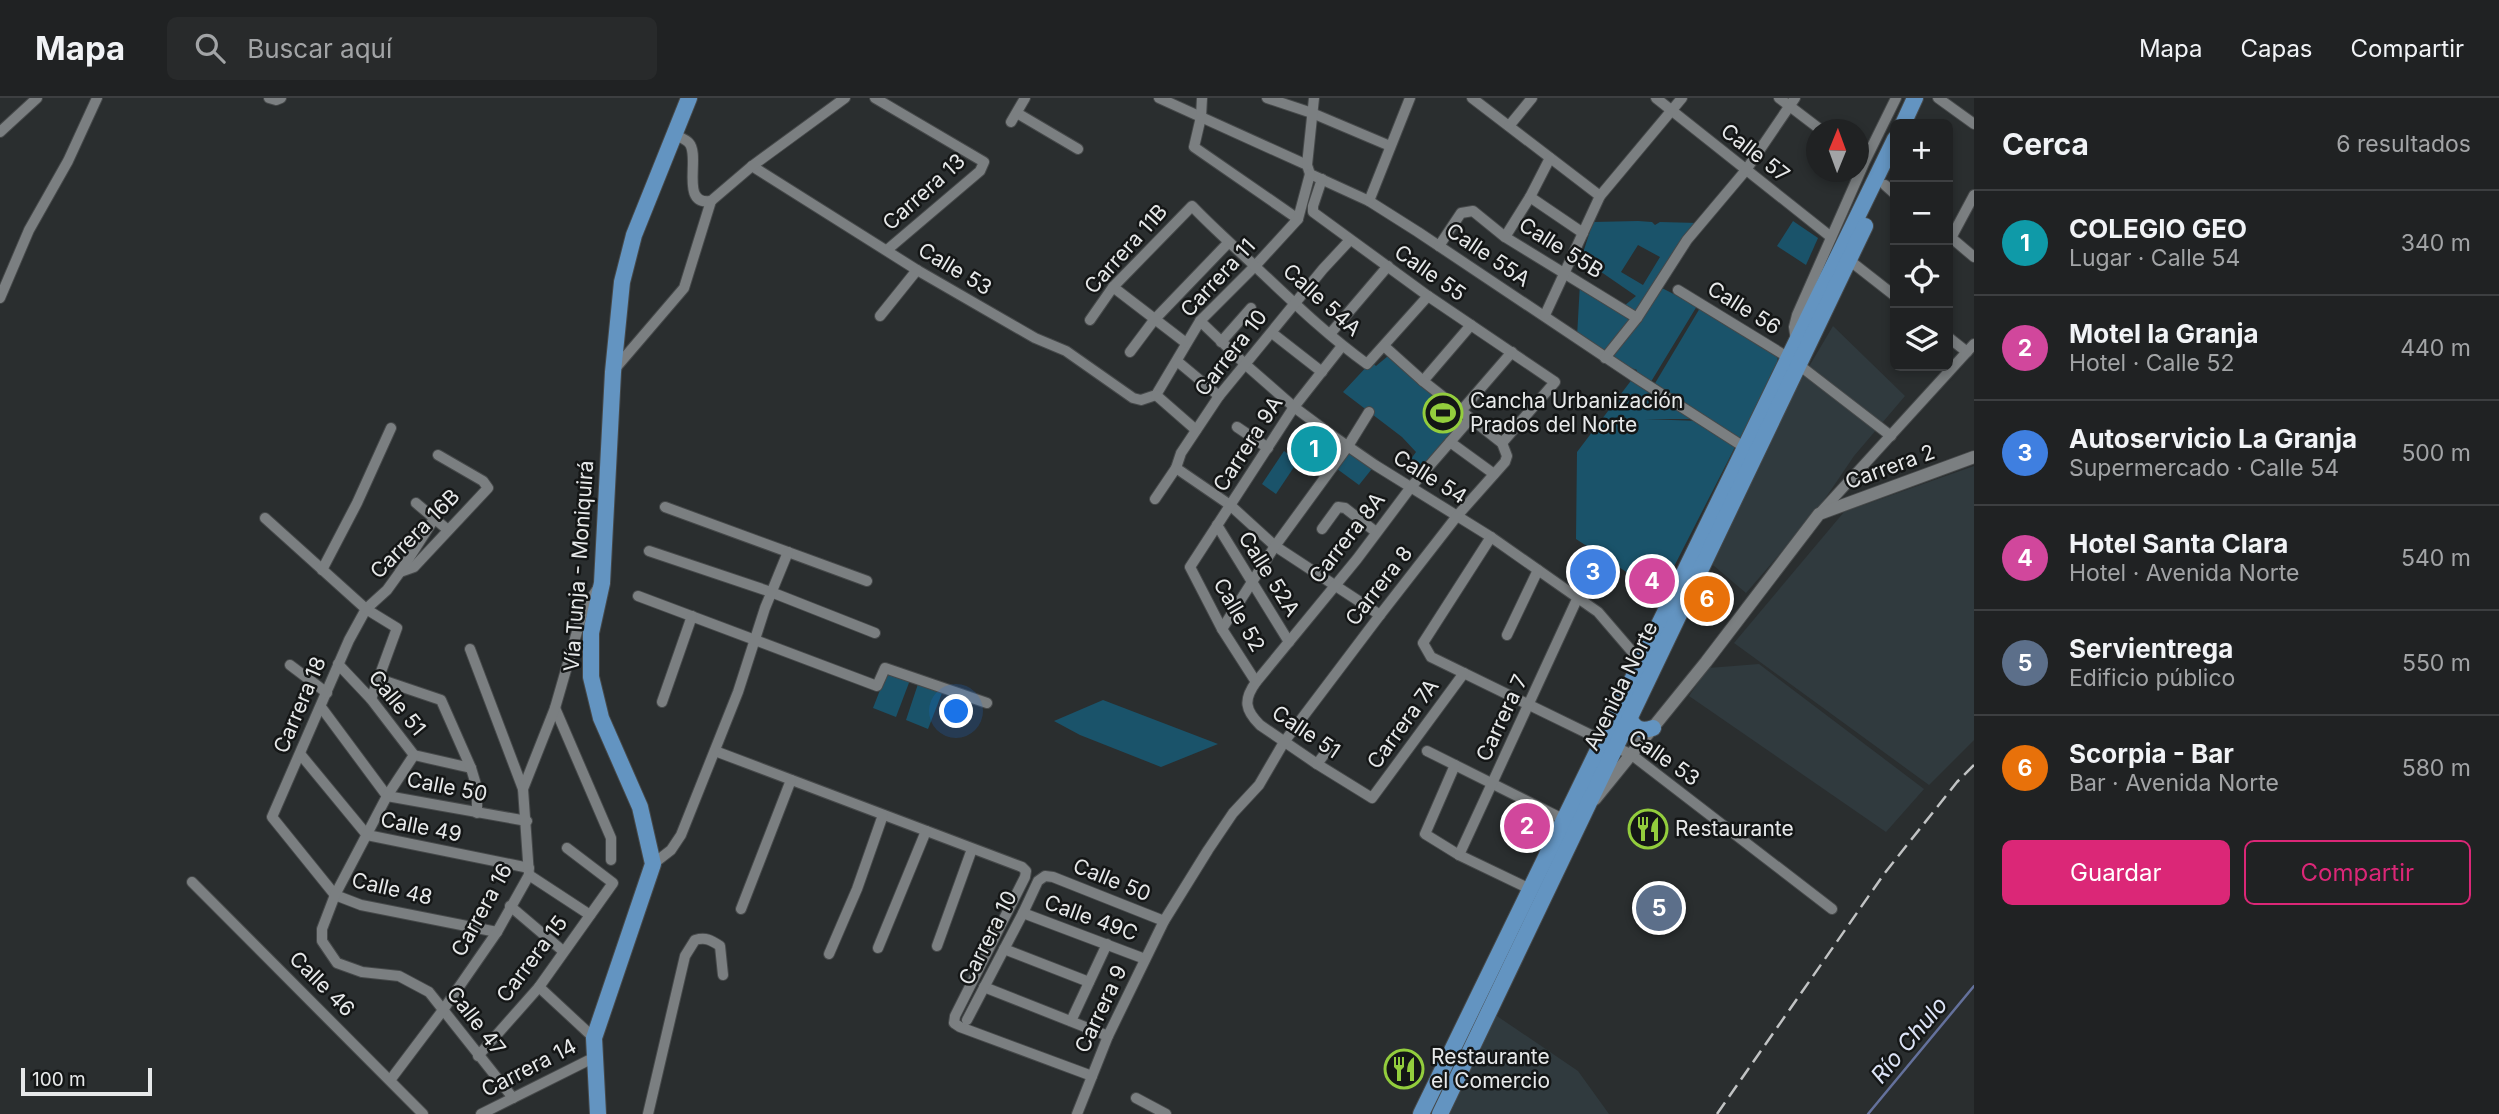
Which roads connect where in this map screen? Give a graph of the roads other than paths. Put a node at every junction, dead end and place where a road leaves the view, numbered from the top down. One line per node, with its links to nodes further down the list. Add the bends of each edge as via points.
1 (37, 98): 31 (street)
2 (97, 98): 70 (street, via 29,230)
3 (269, 98): 4 (street)
4 (281, 98)
5 (689, 98): 32 (main road, Vía Tunja - Moniquirá)
6 (845, 98): 38 (street)
7 (875, 98): 59 (street, Carrera 13, via 984,162 980,171)
8 (1026, 98): 35 (street, via 1014,118)
9 (1159, 98): 25 (street)
10 (1202, 98): 25 (street)
11 (1267, 98): 24 (street)
12 (1314, 98): 24 (street, Carrera 11)
13 (1410, 98): 33 (street)
14 (1472, 98): 30 (street)
15 (1532, 98): 30 (street)
16 (1657, 98): 23 (street, Calle 57)
17 (1682, 98): 23 (street)
18 (1896, 98): 34 (street, Avenida Norte)
19 (1915, 98): 27 (main road)
20 (1926, 98): 28 (main road)
21 (1938, 98): 29 (street)
22 (1787, 101): 26 (street); 40 (street)
23 (1670, 110): 40 (street, Calle 57); 45 (street)
24 (1312, 113): 33 (street); 39 (street, Carrera 11)
25 (1201, 117): 39 (street, Calle 55A); 50 (street, via 1194,147)
26 (1808, 119)
27 (1905, 119)
28 (1916, 119)
29 (1974, 124)
30 (1509, 127): 37 (street)
31 (0, 132)
32 (674, 134): 47 (street, via 690,143 692,188 698,198); 94 (main road, Vía Tunja - Moniquirá, via 634,234 622,282)
33 (1390, 146): 48 (street)
34 (1869, 146)
35 (1079, 149)
36 (1890, 150): 90 (main road, Avenida Norte)
37 (1550, 158): 45 (street); 46 (street)
38 (752, 166): 47 (street); 59 (street, Calle 53)
39 (1309, 169): 41 (street, Calle 55A); 50 (street, Carrera 11)
40 (1746, 170): 54 (street, Calle 57); 75 (street, via 1687,240)
41 (1322, 179): 48 (street, Calle 55A); 55 (street, Calle 55, via 1313,212)
42 (1853, 182): 54 (street, Avenida Norte)
43 (1890, 190): 61 (main road, Avenida Norte)
44 (1974, 195): 51 (street)
45 (1600, 196): 52 (street)
46 (1530, 197): 52 (street); 53 (street)
47 (710, 201): 94 (street, via 684,289)
48 (1369, 201): 58 (street, Calle 55A)
49 (1192, 206): 57 (street, Calle 54A); 66 (street, Carrera 11B)
50 (1298, 219): 62 (street, Carrera 11)
51 (1953, 230)
52 (1583, 233): 65 (street)
53 (1505, 237): 58 (street, Calle 55B, via 1466,211); 65 (street, Calle 55B)
54 (1831, 237): 90 (street, Avenida Norte, via 1797,315)
55 (1350, 240): 63 (street, Calle 55); 71 (street, Carrera 10)
56 (1953, 240): 60 (street)
57 (1228, 243): 62 (street, Calle 54A); 77 (street)
58 (1439, 246): 74 (street, Calle 55A)
59 (887, 250): 64 (street, Calle 53)
60 (1974, 257)
61 (1849, 260): 68 (street); 90 (main road, Avenida Norte)
62 (1255, 266): 71 (street, Calle 54A); 78 (street, Carrera 11)
63 (1388, 266): 69 (street, Calle 55); 81 (street)
64 (917, 270): 73 (street); 97 (street, Calle 53, via 1035,338 1056,345 1128,394 1141,400)
65 (1564, 274): 74 (street); 75 (street, Calle 55B)
66 (1114, 287): 76 (street, Carrera 11B); 77 (street)
67 (1678, 290): 90 (street, Calle 56)
68 (1890, 292)
69 (1427, 296): 79 (street, Calle 55); 86 (street)
70 (0, 299)
71 (1294, 303): 80 (street, Carrera 10); 81 (street, Calle 54A)
72 (1251, 308): 83 (street)
73 (880, 316)
74 (1545, 316): 91 (street, Calle 55A)
75 (1637, 318): 91 (street)
76 (1090, 320)
77 (1154, 320): 84 (street); 88 (street)
78 (1200, 321): 83 (street, Calle 54); 84 (street, Carrera 11)
79 (1471, 325): 89 (street, Calle 55); 96 (street)
80 (1272, 333): 93 (street, Carrera 10); 95 (street)
81 (1330, 334): 85 (street, Calle 54A)
82 (1953, 339): 87 (street)
83 (1221, 342): 93 (street, Calle 54)
84 (1186, 343): 92 (street, Carrera 11)
85 (1342, 346): 86 (street, Calle 54A, via 1367,364); 95 (street, Carrera 9A)
86 (1384, 346): 96 (street, Calle 54A)
87 (1971, 348): 105 (street)
88 (1130, 352)
89 (1513, 352): 101 (street, Carrera 8A); 107 (street, Calle 55, via 1555,382)
90 (1795, 355): 105 (street, Calle 56); 109 (main road, Avenida Norte); 165 (main road, Avenida Norte)
91 (1605, 358): 109 (street, Calle 55A)
92 (1177, 361): 97 (street, Carrera 11); 98 (street)
93 (1246, 365): 98 (street, Carrera 10); 99 (street, Calle 54)
94 (613, 372): 137 (main road, Vía Tunja - Moniquirá)
95 (1322, 372): 99 (street, Carrera 9A)
96 (1423, 381): 101 (street, Calle 54A)
97 (1156, 395): 104 (street)
98 (1219, 396): 104 (street, Carrera 10)
99 (1294, 407): 108 (street, Calle 54); 110 (street, Carrera 9A)
100 (1369, 412): 108 (street)
101 (1465, 415): 106 (street, Carrera 8A); 107 (street, Calle 54A)
102 (1237, 427): 110 (street)
103 (391, 428): 133 (street)
104 (1196, 430): 113 (street, Carrera 10)
105 (1891, 436): 120 (street)
106 (1450, 442): 114 (street); 115 (street, Carrera 8A)
107 (1502, 443): 114 (street, Carrera 8, via 1506,462)
108 (1348, 446): 115 (street, Calle 54); 129 (street)
109 (1744, 447): 152 (main road, Avenida Norte)
110 (1268, 448): 118 (street, Carrera 9A)
111 (438, 455): 126 (street, Carrera 16B, via 486,484 487,489)
112 (1974, 457): 120 (street, Carrera 2)
113 (1176, 468): 116 (street, Carrera 10); 118 (street)
114 (1494, 474): 121 (street, Carrera 8)
115 (1411, 487): 121 (street, Calle 54); 127 (street, Carrera 8A)
116 (1155, 499)
117 (416, 503): 123 (street)
118 (1230, 505): 124 (street, Carrera 9A); 129 (street)
119 (666, 507): 131 (street)
120 (1819, 514): 166 (street)
121 (1457, 516): 128 (street, Calle 54); 144 (street, Carrera 8)
122 (265, 518): 133 (street)
123 (433, 519): 126 (street); 135 (street)
124 (1217, 526): 132 (street, Carrera 9A); 138 (street, Calle 52A)
125 (1322, 529): 127 (street, via 1338,507)
126 (448, 530): 135 (street, Carrera 16B, via 414,567)
127 (1376, 532): 139 (street, Carrera 8A)
128 (1491, 537): 134 (street, Calle 54); 155 (street, Calle 53, via 1423,643 1431,657)
129 (1275, 546): 138 (street); 139 (street)
130 (649, 551): 140 (street)
131 (788, 552): 136 (street); 140 (street)
132 (1190, 567): 146 (street, Calle 52)
133 (322, 570): 143 (street)
134 (1538, 570): 142 (street, Calle 54); 148 (street)
135 (400, 572): 143 (street, Carrera 16B)
136 (867, 581)
137 (602, 583): 164 (street, Carrera 16, via 583,611); 195 (main road, Vía Tunja - Moniquirá, via 591,634 590,677 601,718 640,807)
138 (1251, 583): 146 (street); 150 (street, Calle 52A)
139 (1335, 585): 144 (street); 150 (street, Carrera 8A)
140 (771, 592): 147 (street); 149 (street)
141 (638, 596): 145 (street)
142 (1578, 597): 152 (street, Calle 54, via 1598,612); 162 (street, Carrera 7)
143 (366, 609): 153 (street, Carrera 18); 156 (street, via 397,628)
144 (1380, 615): 167 (street, Carrera 8)
145 (692, 616): 149 (street); 160 (street)
146 (1222, 629): 157 (street, Calle 52)
147 (875, 634)
148 (1507, 635)
149 (756, 639): 161 (street, via 877,686 885,668); 170 (street)
150 (1289, 642): 157 (street, Carrera 8A)
151 (470, 649): 180 (street)
152 (1642, 662): 168 (main road, Avenida Norte)
153 (338, 664): 158 (street, Carrera 18); 159 (street, Calle 51)
154 (290, 665): 158 (street)
155 (1464, 673): 162 (street, Calle 53); 182 (street, Carrera 7A)
156 (379, 679): 159 (street); 177 (street, via 441,700)
157 (1256, 682): 167 (street, Calle 51, via 1248,693 1252,718)
158 (327, 693): 163 (street, Carrera 18)
159 (371, 699): 173 (street, Calle 51)
160 (662, 702)
161 (987, 703)
162 (1530, 704): 168 (street, Calle 53); 179 (street, Carrera 7)
163 (321, 707): 172 (street, Carrera 18); 181 (street, Calle 50)
164 (555, 708): 180 (street, Carrera 16); 194 (street, via 611,838)
165 (1629, 717): 166 (main road, via 1638,729); 168 (main road, Avenida Norte)
166 (1653, 728): 174 (street)
167 (1284, 742): 175 (street, Calle 51); 206 (street, Carrera 8)
168 (1608, 743): 174 (street, Calle 53); 185 (main road, Avenida Norte); 187 (main road, Avenida Norte)
169 (1332, 744): 175 (street)
170 (715, 751): 178 (street); 195 (street, via 677,844)
171 (1427, 751): 176 (street)
172 (301, 755): 186 (street, Carrera 18); 190 (street, Calle 49)
173 (414, 755): 177 (street, Calle 51); 181 (street)
174 (1632, 755): 185 (street); 203 (street, Calle 53)
175 (1317, 764): 182 (street, Calle 51)
176 (1455, 765): 179 (street); 193 (street, via 1424,834)
177 (471, 768): 183 (street)
178 (791, 780): 184 (street); 202 (street)
179 (1493, 784): 187 (street); 193 (street, Carrera 7)
180 (523, 789): 188 (street, Carrera 16)
181 (387, 796): 183 (street, Calle 50); 190 (street)
182 (1372, 798)
183 (477, 813): 188 (street, Calle 50)
184 (883, 815): 189 (street); 213 (street)
185 (1582, 815): 238 (main road, Avenida Norte)
186 (272, 817): 200 (street, Calle 48)
187 (1565, 820): 199 (main road, Avenida Norte)
188 (527, 821): 196 (street, Carrera 16)
189 (926, 831): 192 (street); 210 (street)
190 (367, 835): 196 (street, Calle 49); 200 (street)
191 (567, 848): 205 (street, Carrera 15, via 612,883)
192 (972, 849): 209 (street); 226 (street, via 1022,867 1026,877 954,1023)
193 (1459, 855): 199 (street)
194 (611, 860)
195 (653, 864): 223 (main road)
196 (529, 871): 201 (street, Carrera 16); 205 (street, Calle 49)
197 (1045, 876): 204 (street, Carrera 10); 206 (street, Calle 50)
198 (192, 882): 227 (street, Calle 46)
199 (1530, 889): 237 (main road, Avenida Norte)
200 (335, 895): 207 (street, Calle 48, via 361,905); 219 (street, Calle 47, via 321,929 325,948 337,963 362,972 400,976 429,992)
201 (510, 906): 207 (street, Carrera 16); 212 (street)
202 (741, 909)
203 (1832, 909)
204 (1023, 913): 208 (street, Calle 49C); 211 (street, Carrera 10)
205 (590, 915): 212 (street, Carrera 15)
206 (1164, 921): 214 (street, Carrera 9)
207 (497, 932): 219 (street, Carrera 16)
208 (1107, 944): 214 (street, Calle 49C); 216 (street)
209 (937, 946)
210 (878, 948)
211 (1004, 949): 216 (street); 217 (street, Carrera 10)
212 (563, 951): 218 (street, Carrera 15)
213 (829, 954)
214 (1145, 959): 222 (street, Carrera 9)
215 (723, 975): 234 (street, via 720,946 711,940 695,940 685,956)
216 (1089, 982): 221 (street)
217 (985, 986): 220 (street, Carrera 10); 221 (street)
218 (539, 987): 223 (street); 224 (street, Carrera 15)
219 (443, 1010): 224 (street, Calle 47); 227 (street, Carrera 16)
220 (967, 1020)
221 (1071, 1021): 222 (street)
222 (1108, 1036): 226 (street, Carrera 9)
223 (594, 1038): 225 (main road)
224 (478, 1056): 228 (street, Calle 47)
225 (595, 1057): 228 (street, Carrera 14); 233 (main road)
226 (1092, 1076): 235 (street, Carrera 9)
227 (391, 1079): 231 (street, Calle 46)
228 (513, 1098): 230 (street, Carrera 14)
229 (1136, 1098): 236 (street)
230 (497, 1111): 232 (street, Carrera 14)
231 (423, 1114)
232 (481, 1114)
233 (598, 1114)
234 (648, 1114)
235 (1077, 1114)
236 (1166, 1114)
237 (1421, 1114)
238 (1440, 1114)

